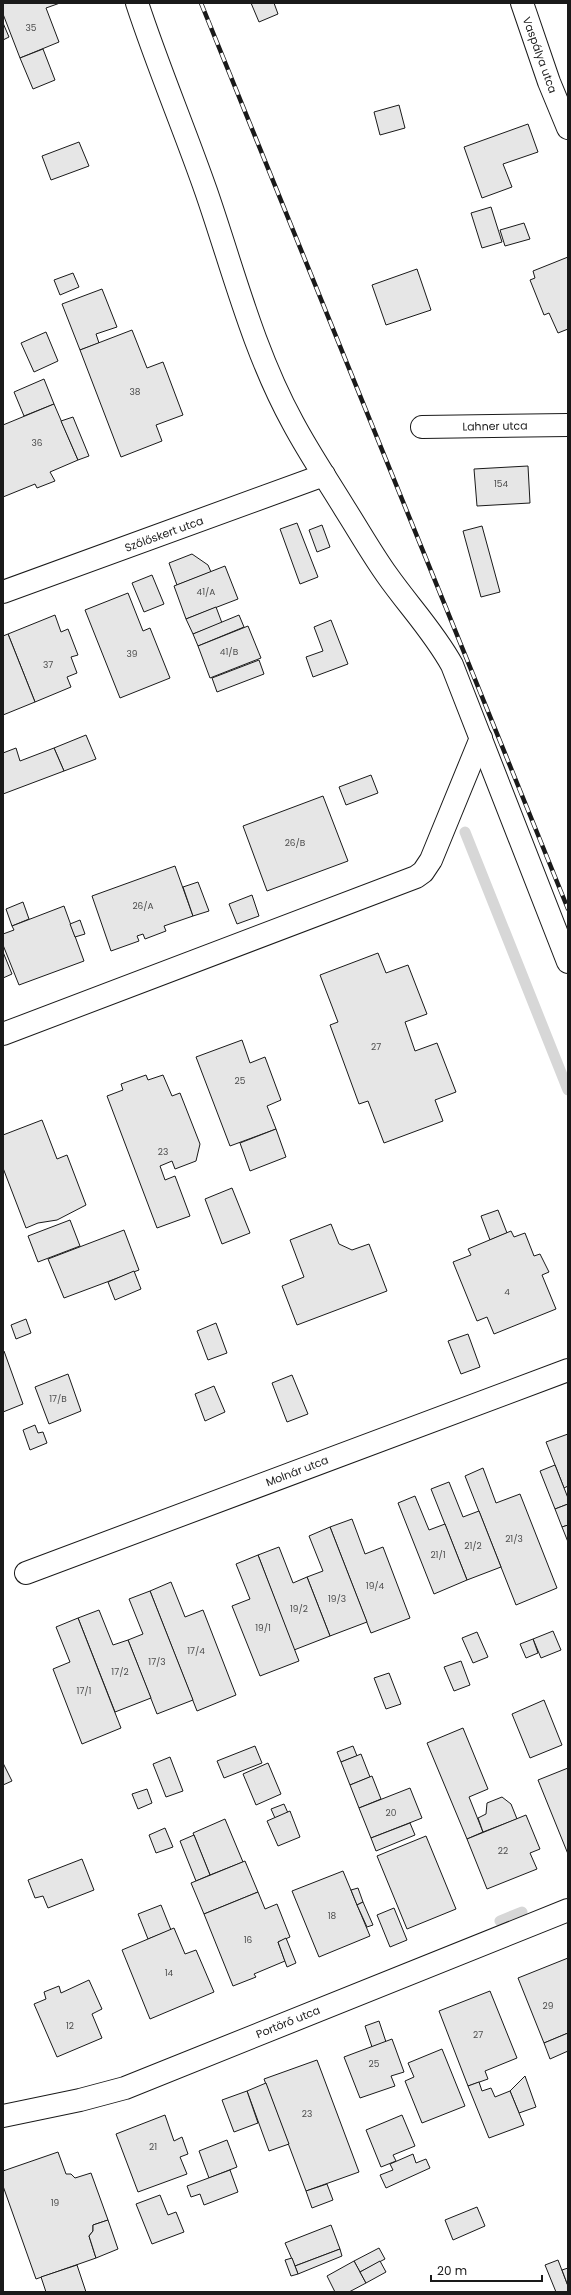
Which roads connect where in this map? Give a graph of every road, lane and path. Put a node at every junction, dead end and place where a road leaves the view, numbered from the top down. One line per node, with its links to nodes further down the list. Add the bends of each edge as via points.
1 (137, 3): 6 (street, via 260,352 293,424)
2 (522, 3): 3 (street, Vaspálya utca)
3 (568, 128)
4 (568, 425): 5 (street, Lahner utca)
5 (422, 426)
6 (324, 475): 7 (street, Szőlőskert utca); 8 (street, via 385,573 440,644 462,687)
7 (3, 592)
8 (481, 738): 9 (street); 10 (street, via 431,860 416,877)
9 (568, 962)
10 (3, 1034)
11 (568, 1370): 12 (street, Molnár utca)
12 (26, 1573)
13 (568, 1910): 14 (street, Portörő utca, via 125,2088)
14 (3, 2116)

